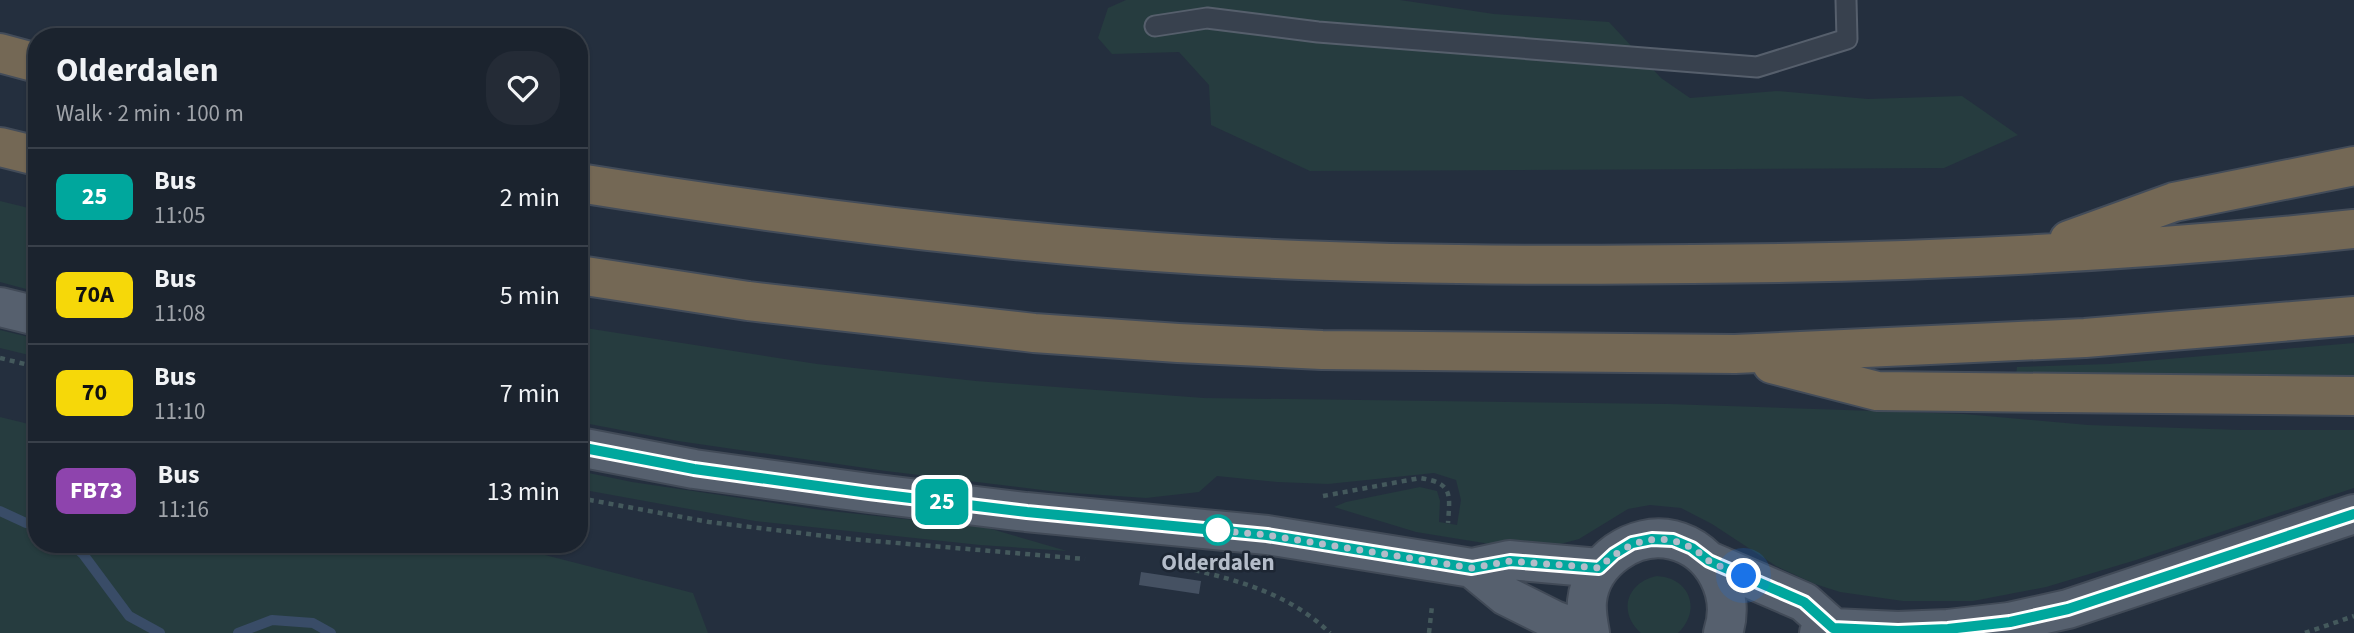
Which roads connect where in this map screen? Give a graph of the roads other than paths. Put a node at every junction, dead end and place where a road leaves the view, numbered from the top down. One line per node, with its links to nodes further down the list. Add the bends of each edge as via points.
1 (1846, 0): 2 (lane, via 1847,39 1757,66 1359,35 1207,18)
2 (1155, 26)
3 (0, 53): 4 (highway)
4 (28, 61)
5 (0, 147): 6 (highway)
6 (28, 154)
7 (2354, 166): 10 (highway, via 2174,202)
8 (588, 184): 10 (highway, via 870,225 1201,255 1533,266)
9 (2354, 229): 10 (highway)
10 (2027, 256)
11 (588, 276): 15 (highway, via 863,315 1178,343 1322,350)
12 (0, 307): 13 (main road)
13 (28, 314)
14 (2354, 316): 15 (highway, via 2085,338)
15 (1735, 354): 16 (highway, via 1877,391)
16 (2354, 396)
17 (588, 449): 20 (main road, via 694,469 856,491 1267,535)
18 (2354, 514): 22 (main road, via 2033,617 1948,629)
19 (1709, 561): 21 (main road, via 1673,540 1652,539 1632,543); 22 (main road, via 1804,602); 24 (main road, via 1727,600)
20 (1472, 568): 21 (main road, via 1510,561); 23 (main road, via 1506,596)
21 (1599, 568): 23 (main road, via 1587,600)
22 (1826, 630)
23 (1590, 633)
24 (1723, 633)

